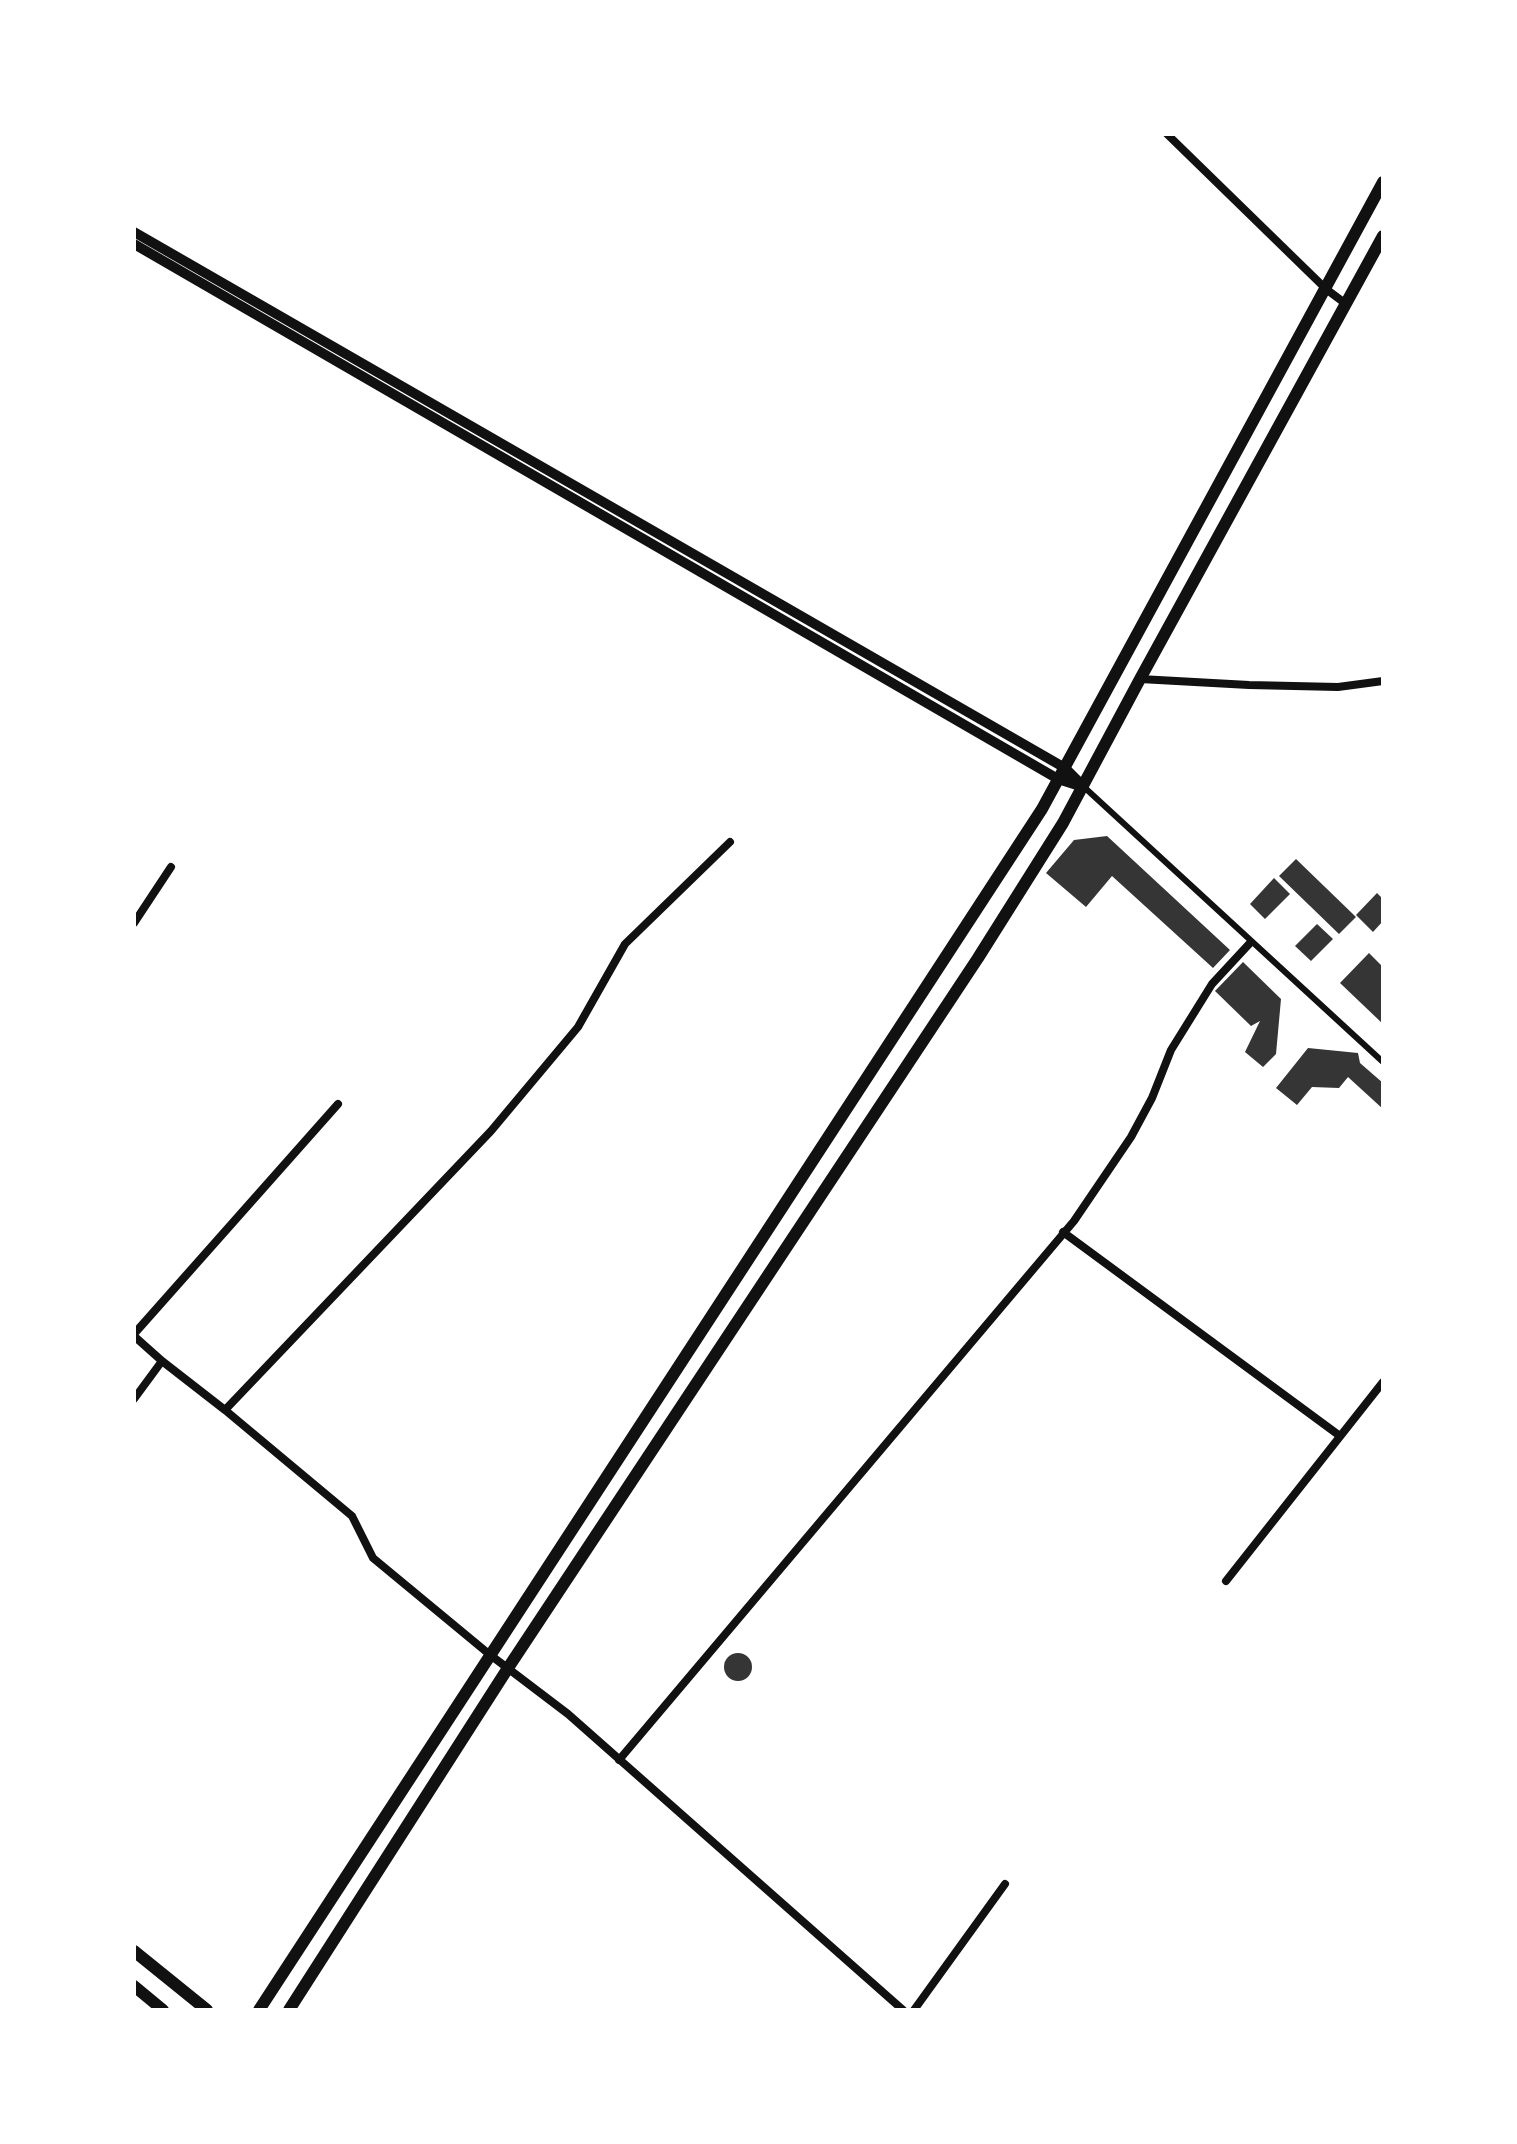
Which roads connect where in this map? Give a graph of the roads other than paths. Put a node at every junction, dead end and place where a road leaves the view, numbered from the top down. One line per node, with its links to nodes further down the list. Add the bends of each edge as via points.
1 (1167, 134): 6 (street)
2 (1383, 182): 6 (main road)
3 (134, 232): 10 (street)
4 (1383, 236): 7 (main road)
5 (134, 244): 10 (street)
6 (1326, 289): 7 (street); 10 (main road)
7 (1346, 304): 8 (main road)
8 (1140, 679): 9 (street, via 1338,687); 11 (main road)
9 (1383, 681)
10 (1061, 774): 11 (street); 26 (main road, via 1014,855)
11 (1084, 787): 15 (street); 27 (main road, via 978,958)
12 (730, 842): 23 (street, via 625,944 578,1027 491,1131)
13 (171, 867): 14 (street)
14 (134, 923)
15 (1250, 943): 16 (street); 18 (street, via 1212,984 1171,1050 1131,1137)
16 (1383, 1062)
17 (338, 1104): 19 (street)
18 (1063, 1232): 24 (street); 28 (street)
19 (134, 1335): 20 (street)
20 (162, 1361): 22 (street); 23 (street)
21 (1383, 1382): 24 (street)
22 (134, 1399)
23 (225, 1410): 26 (street, via 352,1516 373,1558)
24 (1340, 1436): 25 (street)
25 (1226, 1581)
26 (489, 1654): 27 (street); 34 (main road)
27 (508, 1668): 28 (street); 35 (main road)
28 (619, 1760): 36 (street)
29 (1005, 1884): 37 (street)
30 (134, 1951): 33 (main road)
31 (134, 1986): 32 (main road)
32 (163, 2010)
33 (207, 2010)
34 (259, 2010)
35 (289, 2010)
36 (903, 2010)
37 (914, 2010)

